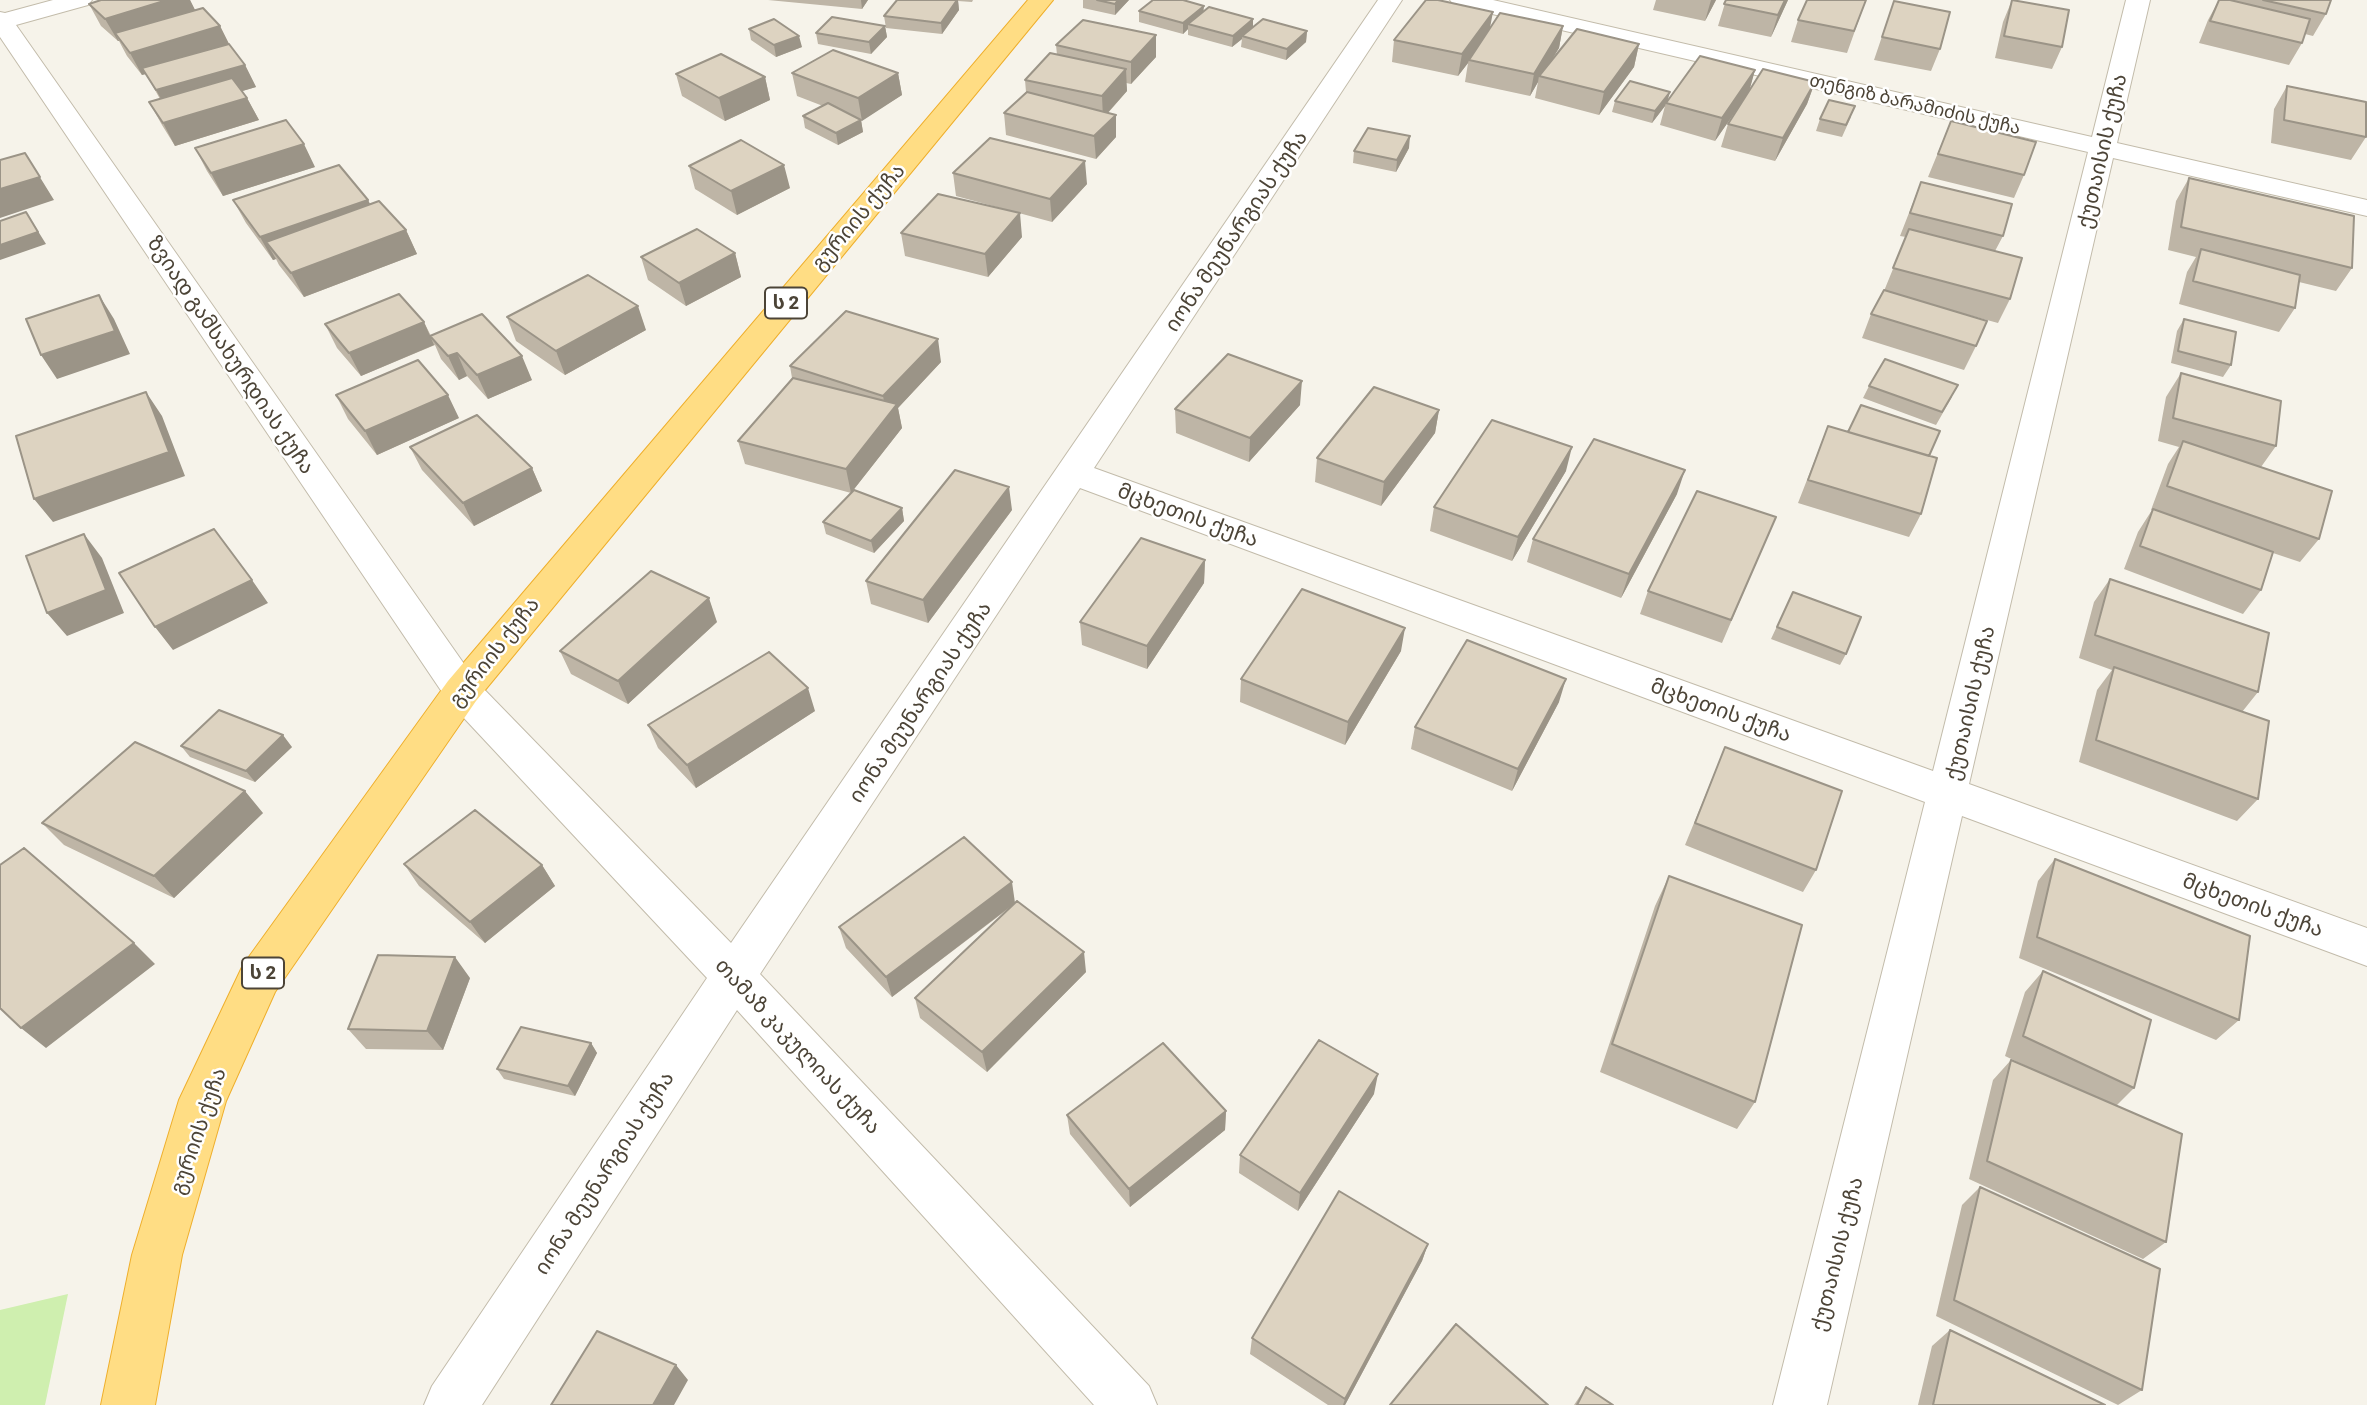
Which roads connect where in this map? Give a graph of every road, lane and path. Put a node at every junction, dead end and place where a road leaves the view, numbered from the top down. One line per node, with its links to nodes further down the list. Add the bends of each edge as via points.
1 (80, 0): 6 (street)
2 (1041, 0): 10 (highway, გურიის ქუჩა / ს 2)
3 (1390, 0): 9 (street, იონა მეუნარგიას ქუჩა)
4 (1462, 0): 7 (street, თენგიზ ბარამიძის ქუჩა)
5 (2138, 0): 7 (street, ქუთაისის ქუჩა)
6 (1, 21): 10 (street, ზვიად გამსახურდიას ქუჩა)
7 (2103, 146): 8 (street, თენგიზ ბარამიძის ქუჩა); 11 (street, ქუთაისის ქუჩა)
8 (2367, 208)
9 (1074, 473): 11 (street, მცხეთის ქუჩა); 13 (street, იონა მეუნარგიას ქუჩა)
10 (462, 691): 13 (street, თამაზ კაკულიას ქუჩა); 14 (highway, გურიის ქუჩა / ს 2, via 259,979 203,1100 158,1255)
11 (1948, 793): 12 (street, მცხეთის ქუჩა); 17 (street, ქუთაისის ქუჩა)
12 (2367, 947)
13 (734, 976): 15 (street, იონა მეუნარგიას ქუჩა); 16 (street, თამაზ კაკულიას ქუჩა)
14 (128, 1405)
15 (451, 1405)
16 (1130, 1405)
17 (1800, 1405)

